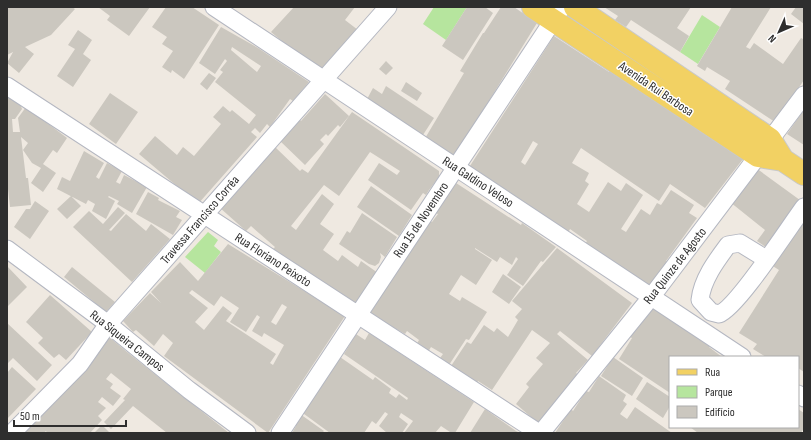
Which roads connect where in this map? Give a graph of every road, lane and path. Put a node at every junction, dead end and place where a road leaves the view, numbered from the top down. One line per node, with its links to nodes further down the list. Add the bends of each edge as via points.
1 (214, 7): 6 (street, Rua Galdino Veloso)
2 (388, 7): 6 (street, Travessa Francisco Corrêa)
3 (533, 7): 5 (main road, Avenida Rui Barbosa)
4 (575, 7): 9 (main road, Avenida Rui Barbosa)
5 (558, 14): 10 (main road, Avenida Rui Barbosa); 12 (street, Rua 15 de Novembro)
6 (323, 79): 12 (street, Rua Galdino Veloso); 15 (street, Travessa Francisco Corrêa)
7 (7, 86): 15 (street, Rua Floriano Peixoto)
8 (804, 95): 9 (street, Rua Quinze de Agosto)
9 (770, 139): 10 (street, Rua Quinze de Agosto); 11 (main road, Avenida Rui Barbosa)
10 (758, 156): 11 (main road, Avenida Rui Barbosa); 18 (street, Rua Quinze de Agosto)
11 (783, 160): 13 (main road, Avenida Rui Barbosa)
12 (456, 168): 18 (street, Rua Galdino Veloso); 19 (street, Rua 15 de Novembro)
13 (804, 174)
14 (804, 207): 17 (street)
15 (204, 215): 19 (street, Rua Floriano Peixoto); 20 (street, Travessa Francisco Corrêa)
16 (7, 249): 20 (street, Rua Siqueira Campos)
17 (766, 260)
18 (652, 296): 21 (street, Rua Galdino Veloso); 25 (street, Rua Quinze de Agosto)
19 (358, 315): 24 (street, Rua 15 de Novembro); 25 (street, Rua Floriano Peixoto)
20 (108, 324): 22 (street, Travessa Francisco Corrêa, via 80,364); 23 (street, Rua Siqueira Campos, via 189,390)
21 (741, 356)
22 (12, 433)
23 (248, 433)
24 (280, 433)
25 (540, 433)

